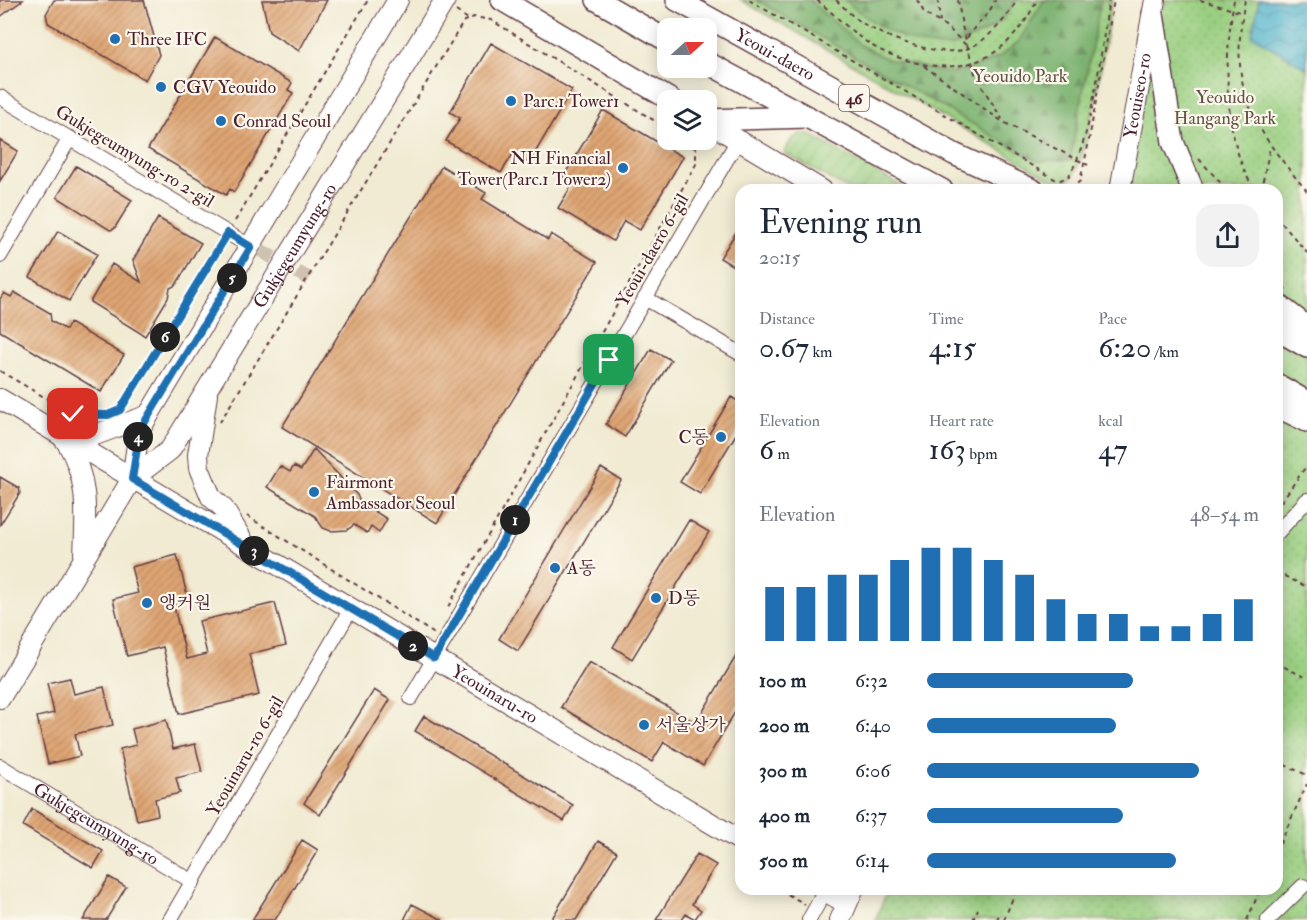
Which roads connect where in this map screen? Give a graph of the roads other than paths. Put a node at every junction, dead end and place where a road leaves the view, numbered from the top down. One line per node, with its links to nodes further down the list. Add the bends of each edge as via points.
1 (398, 0): 21 (street, Gukjegeumyung-ro)
2 (445, 0): 30 (street, Gukjegeumyung-ro)
3 (502, 0): 9 (main road)
4 (597, 0): 7 (main road)
5 (677, 0): 18 (main road, Yeoui-daero / 46, via 954,154)
6 (1154, 7): 19 (street, Yeouiseo-ro); 20 (main road, via 1173,142)
7 (657, 35)
8 (717, 68): 11 (main road)
9 (657, 92)
10 (0, 97): 14 (street, Gukjegeumyung-ro 2-gil)
11 (809, 117): 12 (main road); 17 (main road, 46)
12 (717, 121)
13 (717, 128): 15 (street)
14 (70, 138): 21 (street, Gukjegeumyung-ro 2-gil); 22 (street)
15 (738, 140): 16 (street); 23 (street, Yeoui-daero 6-gil)
16 (812, 184)
17 (931, 184)
18 (1020, 184)
19 (1121, 184)
20 (1190, 184)
21 (251, 247): 34 (street, Gukjegeumyung-ro)
22 (0, 256)
23 (645, 298): 28 (street); 43 (street, Yeoui-daero 6-gil)
24 (1283, 308): 25 (main road)
25 (1307, 327)
26 (1283, 333): 27 (main road)
27 (1307, 347)
28 (735, 350)
29 (1283, 388): 32 (main road)
30 (208, 390): 37 (street, Gukjegeumyung-ro, via 170,450); 40 (street, via 199,468 211,497 223,508)
31 (0, 399): 36 (street, Yeouinaru-ro)
32 (1307, 402)
33 (1283, 409): 35 (main road)
34 (149, 416): 36 (street, via 95,435); 37 (street, Gukjegeumyung-ro, via 140,430)
35 (1307, 421)
36 (64, 439): 37 (street, Yeouinaru-ro); 41 (street, via 75,456 86,494)
37 (132, 479): 40 (street, Yeouinaru-ro); 41 (street, Gukjegeumyung-ro)
38 (1307, 500): 39 (street)
39 (1283, 526)
40 (245, 546): 42 (street, Yeouinaru-ro)
41 (84, 558): 44 (street, Gukjegeumyung-ro)
42 (351, 609): 43 (street, Yeouinaru-ro); 48 (street, Yeouinaru-ro 6-gil)
43 (434, 658): 45 (street, Yeoui-daero 6-gil); 47 (street, Yeouinaru-ro)
44 (0, 698)
45 (411, 698)
46 (0, 766): 48 (street, Gukjegeumyung-ro)
47 (735, 837)
48 (193, 882): 54 (street, Yeouinaru-ro 6-gil)
49 (1303, 885): 55 (street)
50 (822, 895): 53 (street)
51 (832, 895): 52 (street)
52 (846, 904)
53 (810, 918)
54 (170, 920)
55 (1268, 920)

